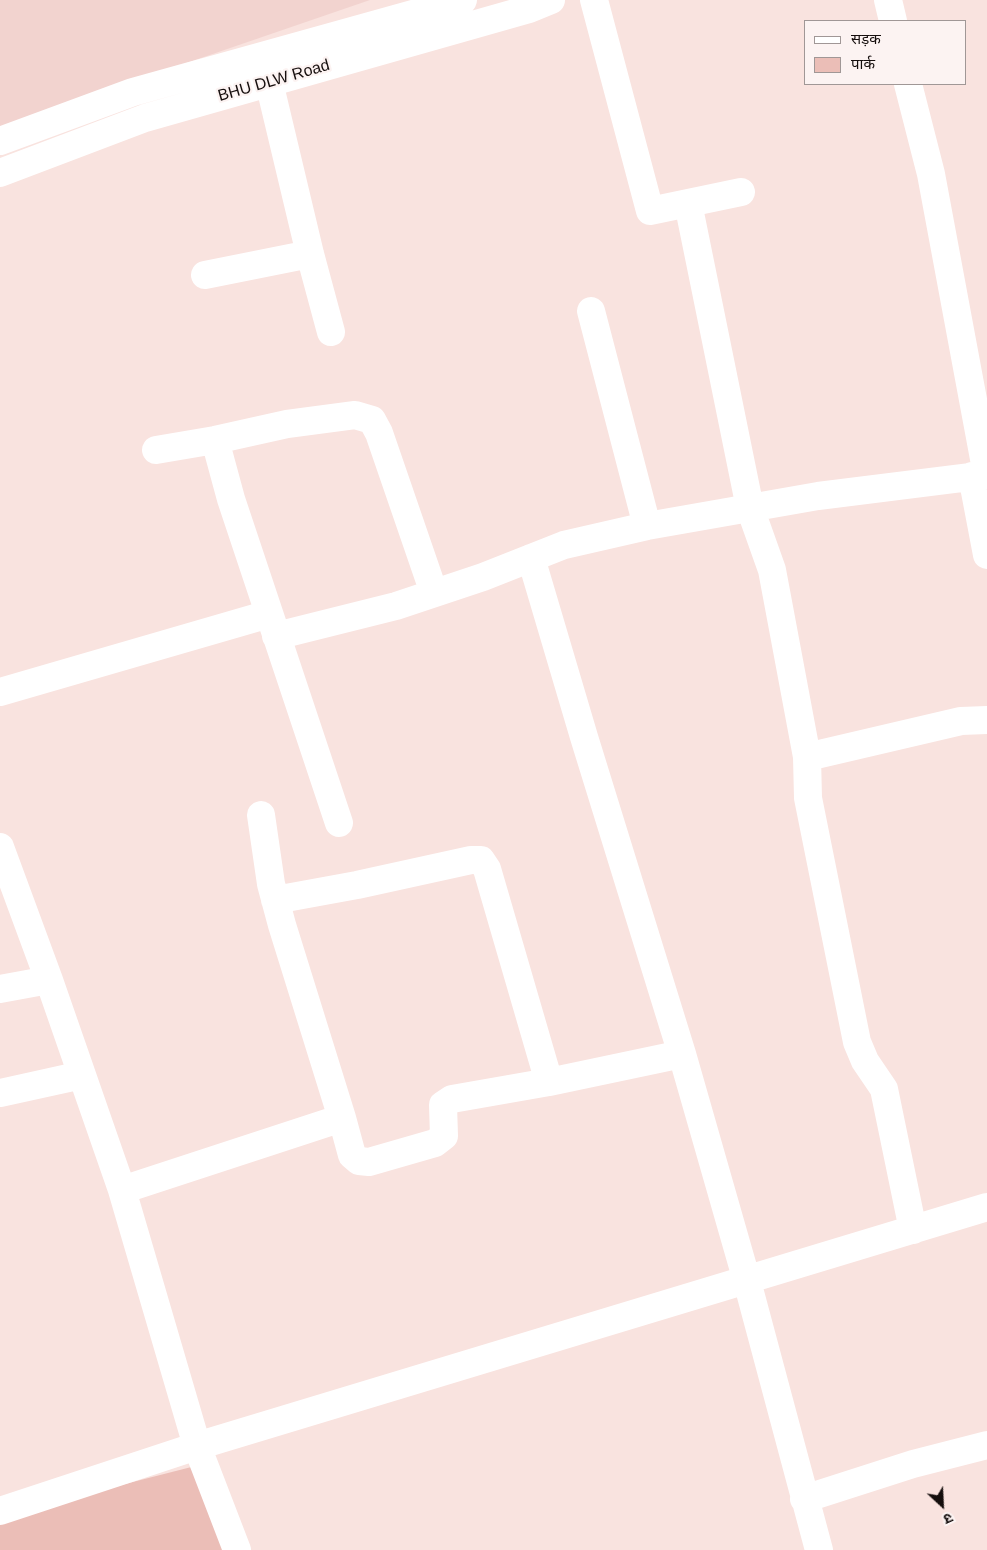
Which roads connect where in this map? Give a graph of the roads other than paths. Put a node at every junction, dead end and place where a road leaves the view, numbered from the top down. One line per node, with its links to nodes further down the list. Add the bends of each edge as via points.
1 (463, 0): 8 (street, BHU DLW Road, via 133,92)
2 (551, 0): 6 (street, BHU DLW Road)
3 (594, 0): 11 (street, via 650,211)
4 (888, 0): 5 (street)
5 (893, 20)
6 (269, 82): 9 (street, BHU DLW Road, via 145,118); 12 (street)
7 (908, 85): 18 (street, via 931,174 987,475)
8 (0, 141)
9 (0, 173)
10 (741, 192): 11 (street)
11 (688, 203): 19 (street)
12 (310, 254): 13 (street); 15 (street)
13 (205, 275)
14 (591, 311): 20 (street)
15 (330, 332)
16 (215, 440): 17 (street); 23 (street, via 287,424 355,414 372,420); 24 (street)
17 (156, 450)
18 (972, 476): 19 (street); 21 (street)
19 (750, 508): 20 (street); 27 (street, via 772,570)
20 (647, 526): 22 (street, via 564,545)
21 (987, 555)
22 (531, 558): 23 (street); 34 (street)
23 (434, 593): 24 (street, via 396,606)
24 (273, 625): 25 (street); 29 (street)
25 (0, 692)
26 (987, 720): 27 (street, via 961,721)
27 (808, 757): 41 (street, via 808,798 857,1042 865,1061 884,1089)
28 (261, 815): 31 (street)
29 (339, 823)
30 (0, 847): 32 (street)
31 (275, 900): 36 (street, via 481,860 487,869); 38 (street)
32 (49, 980): 33 (street); 35 (street)
33 (0, 989)
34 (682, 1054): 36 (street); 42 (street)
35 (82, 1075): 37 (street); 39 (street)
36 (549, 1082): 38 (street, via 452,1099 443,1105 444,1136 435,1143 369,1162 359,1161 352,1154)
37 (0, 1093)
38 (342, 1118): 39 (street)
39 (122, 1190): 43 (street)
40 (987, 1207): 41 (street)
41 (913, 1230): 42 (street)
42 (747, 1281): 43 (street); 45 (street)
43 (197, 1446): 46 (street); 47 (street)
44 (987, 1446): 45 (street, via 913,1464)
45 (804, 1499): 48 (street)
46 (0, 1511)
47 (237, 1550)
48 (819, 1550)

